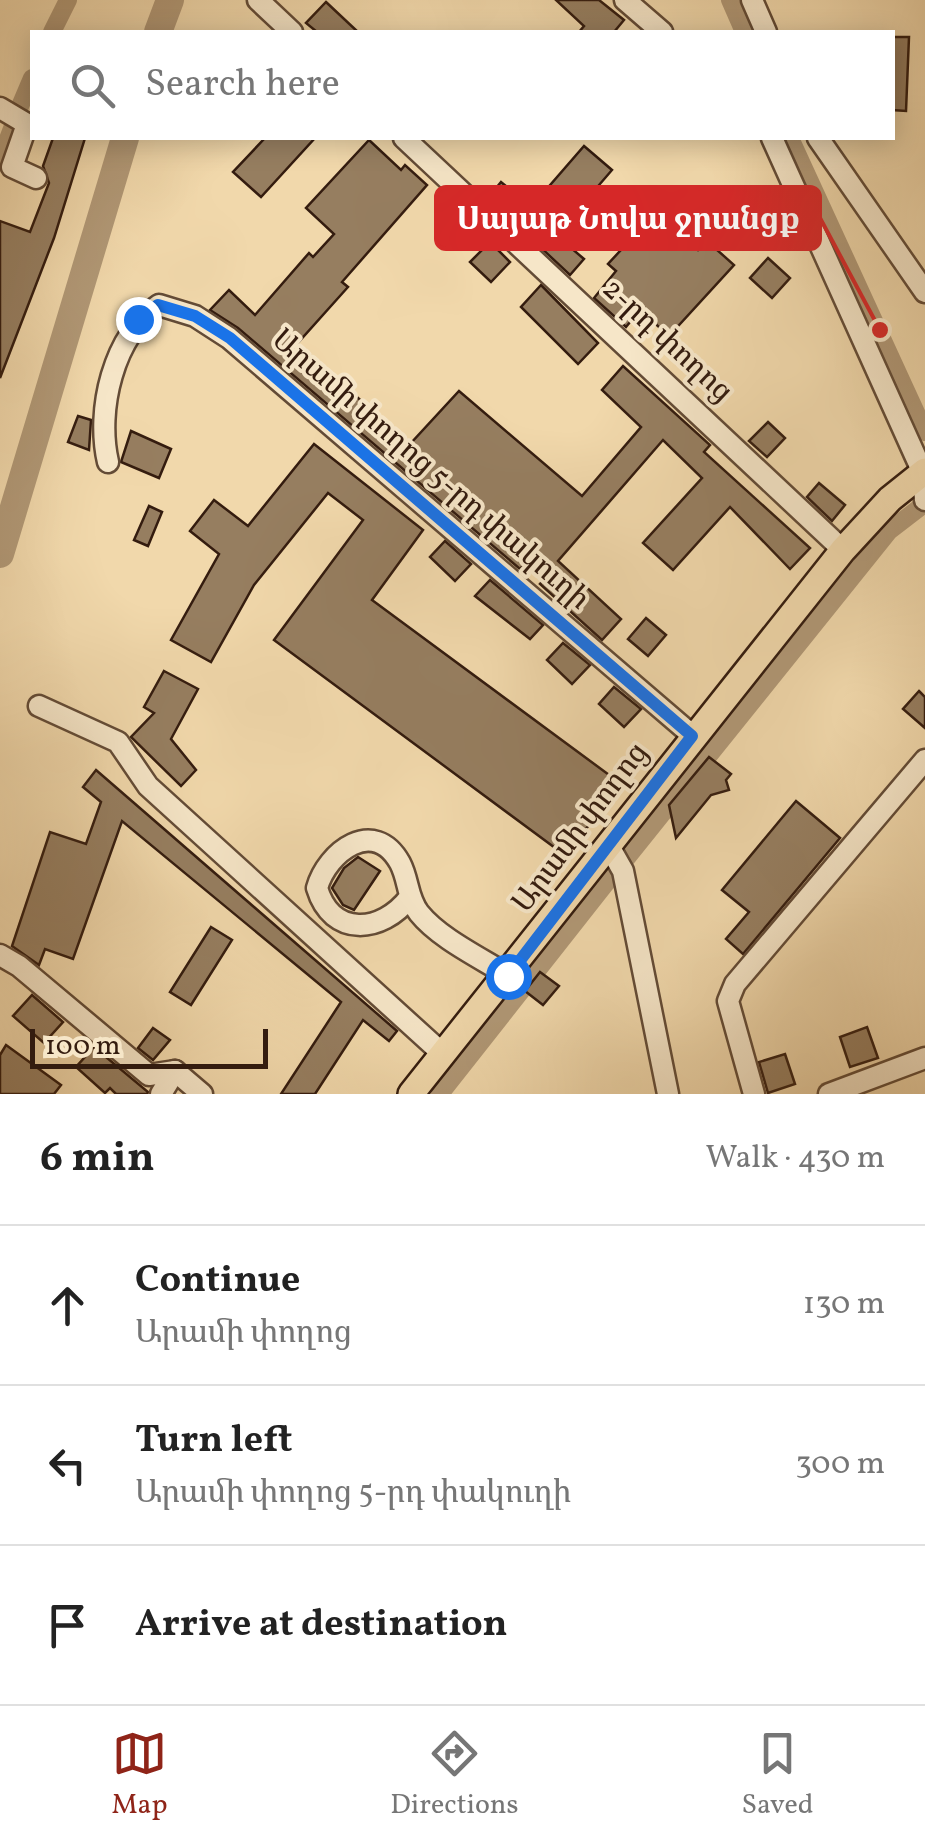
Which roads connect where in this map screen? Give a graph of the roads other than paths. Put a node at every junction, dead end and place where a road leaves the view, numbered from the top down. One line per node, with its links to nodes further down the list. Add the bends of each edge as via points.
1 (258, 0): 4 (street)
2 (625, 0): 5 (street)
3 (752, 0): 6 (street)
4 (290, 30)
5 (660, 30)
6 (765, 30)
7 (0, 108): 11 (street, via 27,124 12,167)
8 (406, 140): 16 (street, 2-րդ փողոց)
9 (773, 140): 14 (street)
10 (819, 140): 12 (street)
11 (36, 178)
12 (925, 292)
13 (108, 462): 18 (street, Արամի փողոց 5-րդ փակուղի, via 104,408 138,319 158,305 195,316 230,338)
14 (924, 472): 15 (street); 16 (main road, Արամի փողոց)
15 (925, 500)
16 (843, 550): 18 (main road, Արամի փողոց)
17 (39, 706): 24 (street, via 118,742 148,786)
18 (692, 736): 20 (main road, Արամի փողոց)
19 (925, 760): 31 (street, via 735,984 728,1001)
20 (610, 848): 23 (main road, Արամի փողոց); 30 (street, via 623,871)
21 (410, 898): 21 (street, via 378,925 353,926 330,911 317,888 328,860 364,840 398,860); 23 (street, via 427,922)
22 (0, 955): 26 (street, via 149,1075)
23 (508, 976): 24 (main road, Արամի փողոց)
24 (443, 1054): 29 (main road, Արամի փողոց)
25 (925, 1058): 32 (street)
26 (175, 1071): 27 (street); 28 (street)
27 (161, 1094)
28 (202, 1094)
29 (411, 1094)
30 (668, 1094)
31 (754, 1094)
32 (829, 1094)

